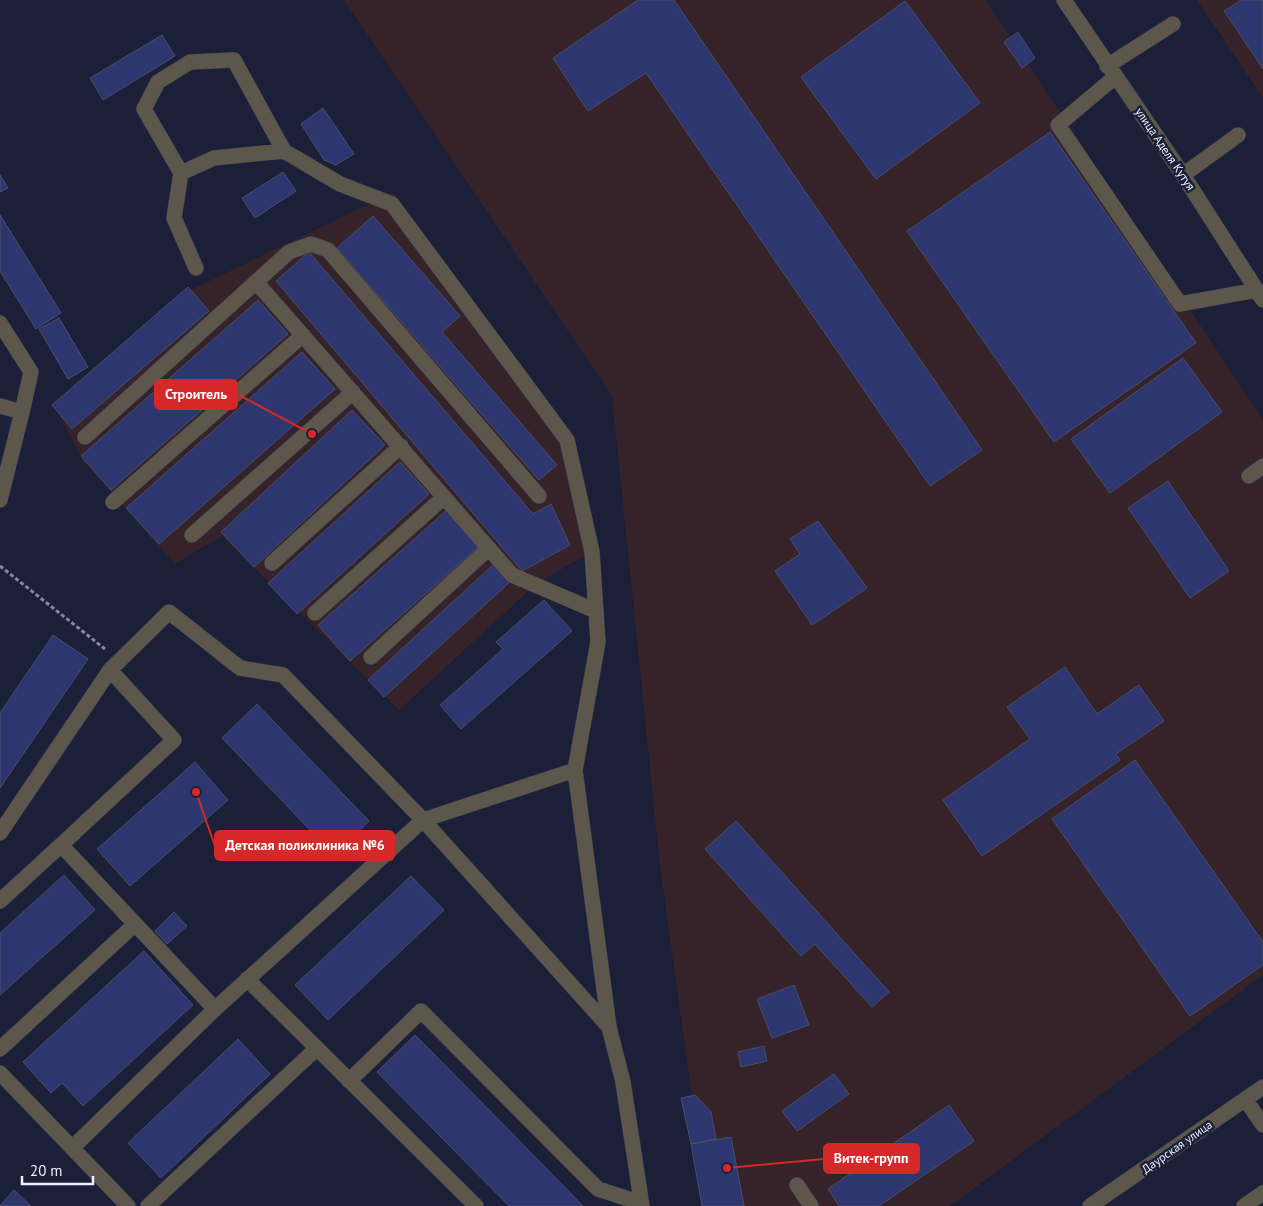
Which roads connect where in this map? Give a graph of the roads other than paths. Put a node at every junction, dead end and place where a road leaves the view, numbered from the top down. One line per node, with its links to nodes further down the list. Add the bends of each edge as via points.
1 (1064, 0): 3 (street, улица Аделя Кутуя)
2 (1172, 24): 3 (street)
3 (1111, 71): 7 (street, улица Аделя Кутуя); 10 (street, via 1058,125 1180,304)
4 (1238, 135): 7 (street)
5 (284, 151): 6 (street, via 214,158); 6 (street, via 234,60 190,62 158,82 144,109); 27 (street, via 340,184 392,204 567,440 592,552)
6 (181, 174): 8 (street, via 174,218)
7 (1183, 175): 10 (street, улица Аделя Кутуя)
8 (196, 268)
9 (258, 283): 12 (street); 16 (street); 20 (street, via 289,252 311,244 328,250)
10 (1260, 295)
11 (0, 323): 15 (street, via 31,372)
12 (303, 335): 13 (street); 23 (street)
13 (352, 392): 17 (street); 24 (street)
14 (0, 406): 15 (street)
15 (22, 412): 22 (street)
16 (84, 437)
17 (401, 446): 21 (street); 26 (street)
18 (1263, 466): 19 (street)
19 (1249, 476)
20 (539, 496)
21 (444, 497): 25 (street); 28 (street)
22 (0, 500)
23 (113, 502)
24 (192, 534)
25 (488, 548): 27 (street, via 512,575); 29 (street)
26 (272, 563)
27 (596, 611): 31 (street, via 598,642)
28 (314, 613)
29 (371, 657)
30 (115, 665): 32 (street, via 169,612 240,668 283,675); 33 (street); 34 (street, via 174,740)
31 (575, 770): 32 (street); 39 (street)
32 (422, 820): 37 (street); 39 (street)
33 (0, 833)
34 (61, 845): 35 (street); 36 (street)
35 (0, 901)
36 (134, 925): 38 (street); 41 (street)
37 (247, 979): 38 (street); 40 (street)
38 (214, 1009): 47 (street)
39 (609, 1027): 50 (street, via 622,1082)
40 (317, 1048): 43 (street); 52 (street)
41 (0, 1049)
42 (0, 1073): 47 (street)
43 (349, 1080): 50 (street, via 421,1011 598,1189); 53 (street)
44 (1263, 1087): 45 (street, Даурская улица)
45 (1246, 1099): 46 (street); 55 (street, Даурская улица)
46 (1263, 1125)
47 (72, 1148): 51 (street)
48 (797, 1185): 54 (street)
49 (1263, 1193): 56 (street)
50 (642, 1204)
51 (128, 1206)
52 (148, 1206)
53 (476, 1206)
54 (811, 1206)
55 (1090, 1206)
56 (1244, 1206)

